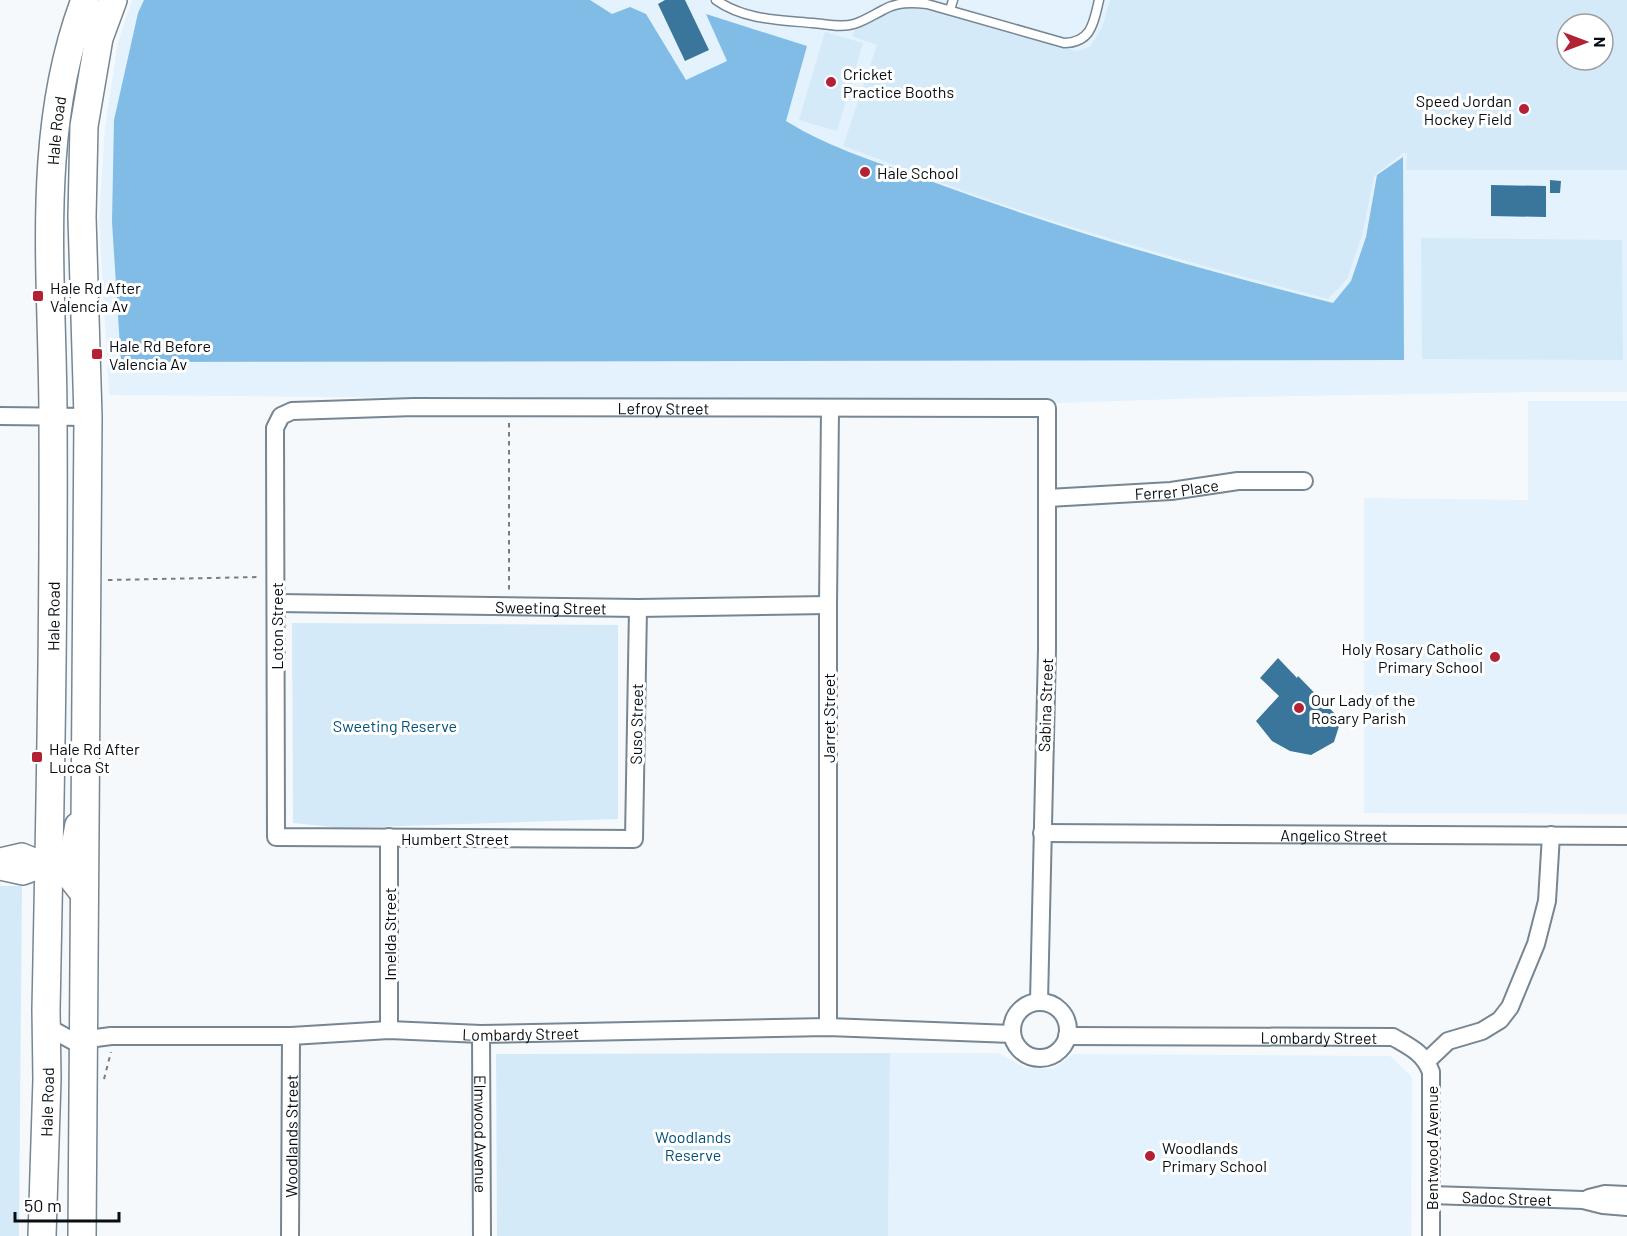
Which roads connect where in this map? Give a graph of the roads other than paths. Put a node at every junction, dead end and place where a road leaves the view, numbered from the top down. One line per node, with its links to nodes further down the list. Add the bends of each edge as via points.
1 (85, 0): 13 (main road, Hale Road, via 72,33 54,126 48,216)
2 (113, 0): 14 (main road, Hale Road, via 99,38 84,126 82,217)
3 (716, 0): 6 (lane)
4 (953, 0): 8 (lane)
5 (1099, 0): 8 (lane, via 1090,30 1072,43)
6 (729, 3): 7 (lane, via 763,18 845,26 861,22)
7 (886, 4): 8 (lane, via 911,2)
8 (950, 10)
9 (1047, 408): 10 (street, Lefroy Street); 16 (street, Sabina Street)
10 (831, 409): 12 (street, Lefroy Street, via 414,407 292,411); 18 (street, Jarret Street)
11 (0, 416): 13 (street)
12 (281, 416): 17 (street, Loton Street, via 275,428)
13 (53, 417): 14 (street); 28 (main road, Hale Road)
14 (88, 417): 20 (main road, Hale Road)
15 (1304, 481): 16 (street, Ferrer Place, via 1238,481 1171,491)
16 (1048, 498): 21 (street, Sabina Street)
17 (277, 603): 19 (street, Sweeting Street); 24 (street, Loton Street)
18 (828, 605): 19 (street, Sweeting Street); 33 (street, Jarret Street)
19 (638, 608): 26 (street, Suso Street)
20 (84, 785): 28 (street, via 71,852 67,858); 30 (main road, Hale Road)
21 (1042, 833): 22 (street, Angelico Street); 31 (street, Sabina Street)
22 (1551, 835): 23 (street, Angelico Street); 40 (street, via 1547,901 1536,944 1510,1007 1500,1020 1448,1041)
23 (1627, 836)
24 (276, 837): 25 (street, Humbert Street)
25 (389, 837): 26 (street, Humbert Street); 34 (street, Imelda Street)
26 (633, 839)
27 (0, 859): 28 (street, via 22,854)
28 (49, 865): 29 (street, via 23,874); 30 (street, via 66,875); 32 (main road, Hale Road)
29 (0, 869)
30 (84, 898): 39 (main road, Hale Road)
31 (1040, 1002): 36 (street, via 1024,1006 1017,1013); 38 (street, via 1062,1013)
32 (46, 1010): 39 (street, Lombardy Street, via 53,1030 73,1041); 45 (main road, Hale Road)
33 (828, 1027): 35 (street, Lombardy Street); 36 (street, Lombardy Street)
34 (389, 1030): 35 (street, Lombardy Street); 37 (street, Lombardy Street)
35 (481, 1034): 48 (street, Elmwood Avenue)
36 (1011, 1034): 38 (street, via 1022,1053 1039,1059 1058,1052)
37 (291, 1036): 39 (street, Lombardy Street); 47 (street, Woodlands Street)
38 (1067, 1036): 40 (street, Lombardy Street, via 1394,1037)
39 (83, 1039): 46 (main road, Hale Road)
40 (1427, 1060): 41 (street, Bentwood Avenue, via 1431,1072)
41 (1431, 1195): 43 (street, Sadoc Street); 49 (street, Bentwood Avenue)
42 (1627, 1195): 43 (street, Sadoc Street, via 1605,1194)
43 (1583, 1200): 44 (street, Sadoc Street)
44 (1627, 1207)
45 (42, 1236)
46 (82, 1236)
47 (290, 1236)
48 (482, 1236)
49 (1431, 1236)

